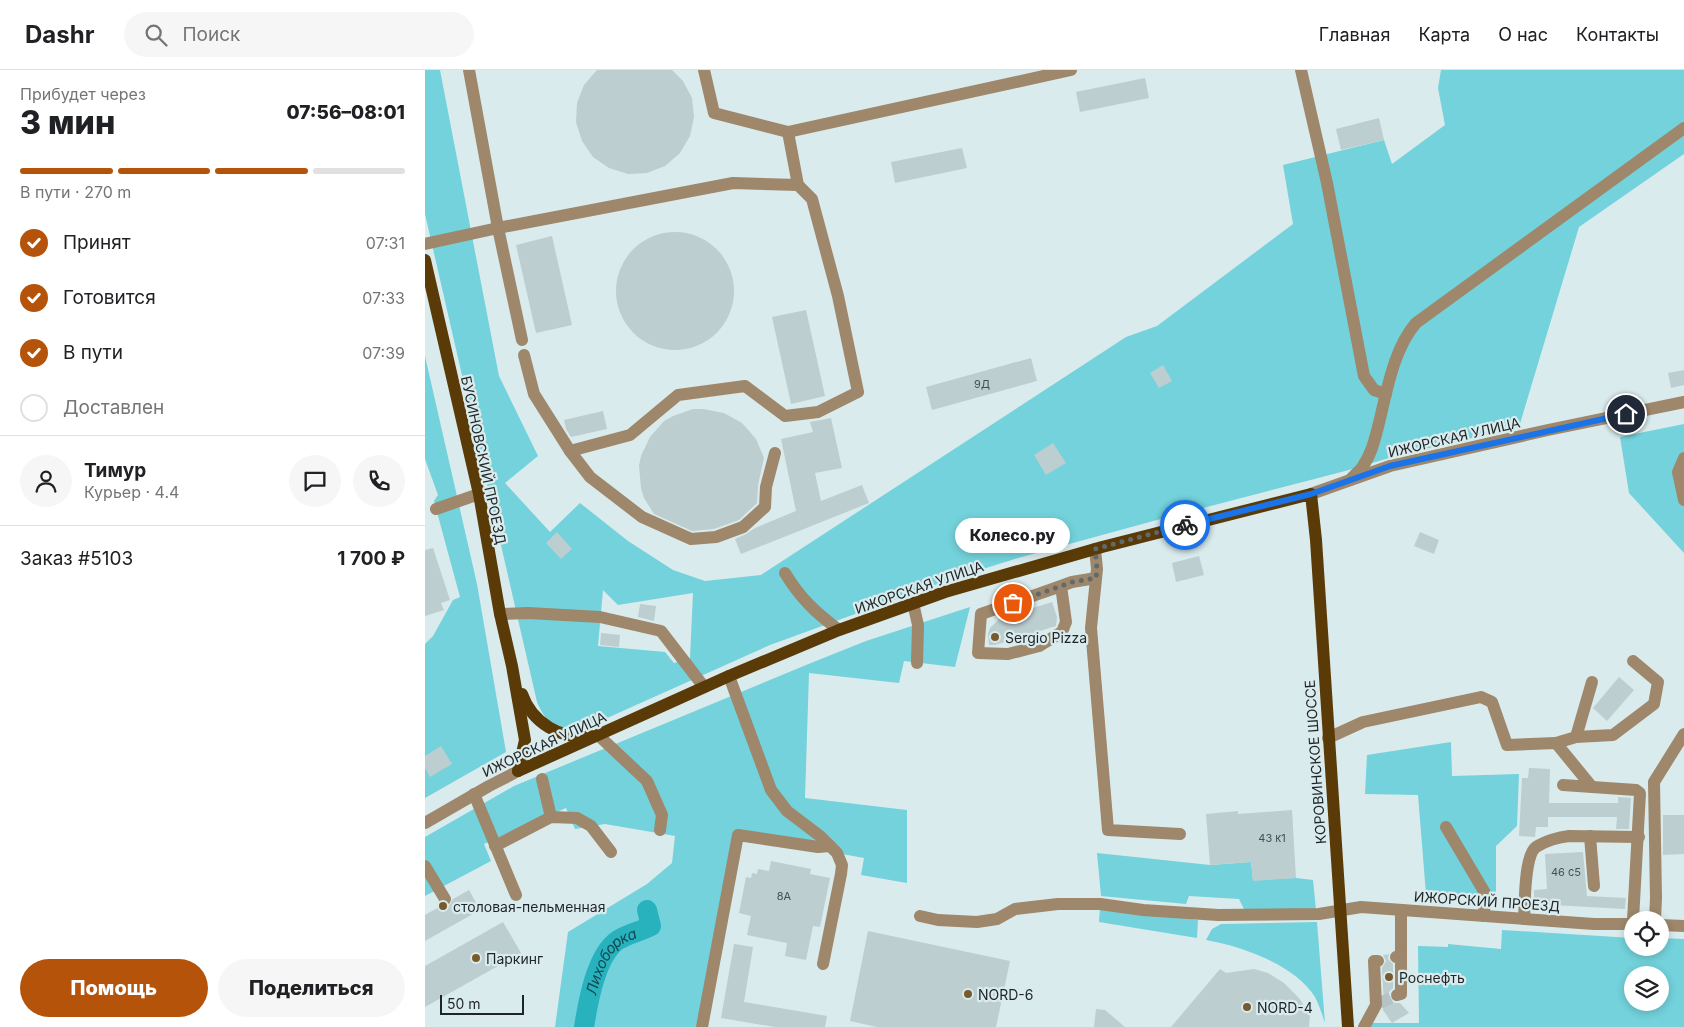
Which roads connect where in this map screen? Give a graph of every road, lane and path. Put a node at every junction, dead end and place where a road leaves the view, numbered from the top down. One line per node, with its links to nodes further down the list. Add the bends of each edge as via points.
1 (469, 70): 8 (street)
2 (703, 70): 6 (street, via 714,114)
3 (1071, 70): 6 (street)
4 (1301, 70): 13 (street, via 1327,183 1364,376 1374,390)
5 (1684, 128): 13 (street, via 1416,323 1402,344)
6 (789, 132): 7 (street)
7 (798, 185): 8 (street, via 733,183); 15 (street, via 813,199 858,392 818,412 785,416 745,386 678,395 629,435)
8 (498, 228): 9 (street); 11 (street)
9 (425, 244)
10 (426, 268): 19 (main road, БУСИНОВСКИЙ ПРОЕЗД)
11 (522, 340)
12 (524, 355): 15 (street, via 534,394)
13 (1386, 394): 18 (street, via 1372,450 1363,467)
14 (1684, 402): 18 (street, ИЖОРСКАЯ УЛИЦА, via 1390,466)
15 (570, 451): 16 (street, via 590,477 642,517 691,539 716,537 743,527 765,507 766,487)
16 (775, 453)
17 (1684, 458): 21 (street, via 1678,472)
18 (1350, 480): 20 (street, ИЖОРСКАЯ УЛИЦА)
19 (479, 494): 22 (street); 28 (main road, БУСИНОВСКИЙ ПРОЕЗД)
20 (1311, 494): 23 (main road, ИЖОРСКАЯ УЛИЦА); 39 (main road, КОРОВИНСКОЕ ШОССЕ)
21 (1684, 500)
22 (436, 509)
23 (1095, 549): 25 (street); 27 (main road, ИЖОРСКАЯ УЛИЦА)
24 (785, 573): 29 (street, via 796,592 819,616)
25 (1096, 578): 26 (street); 50 (street, via 1091,628 1108,830)
26 (1061, 586): 26 (street, via 981,614 978,652 1009,654 1039,646 1062,632 1067,622)
27 (913, 604): 29 (main road, ИЖОРСКАЯ УЛИЦА); 31 (street, via 918,625)
28 (500, 614): 32 (main road, БУСИНОВСКИЙ ПРОЕЗД); 35 (street, via 528,612 600,617 661,631)
29 (839, 630): 33 (main road, ИЖОРСКАЯ УЛИЦА)
30 (1633, 661): 38 (street, via 1658,682 1654,704 1613,735)
31 (917, 663)
32 (512, 666): 37 (main road, via 526,705 537,719 562,733); 41 (main road, via 525,740)
33 (729, 676): 35 (main road, ИЖОРСКАЯ УЛИЦА); 54 (street, via 771,790 787,811)
34 (1592, 682): 38 (street)
35 (704, 687): 37 (main road, ИЖОРСКАЯ УЛИЦА)
36 (1684, 734): 63 (street, via 1654,782)
37 (597, 735): 41 (main road, ИЖОРСКАЯ УЛИЦА); 49 (street, via 647,781 662,815)
38 (1576, 737): 40 (street)
39 (1329, 738): 40 (street, via 1363,722 1481,698 1492,702 1507,745); 61 (main road, КОРОВИНСКОЕ ШОССЕ)
40 (1556, 743): 44 (street)
41 (518, 771): 45 (street, ИЖОРСКАЯ УЛИЦА)
42 (542, 779): 46 (street)
43 (1563, 785): 44 (street)
44 (1592, 787): 52 (street, via 1639,791)
45 (474, 794): 47 (street, ИЖОРСКАЯ УЛИЦА); 53 (street)
46 (551, 817): 53 (street); 55 (street, via 577,818 591,826)
47 (425, 823)
48 (1446, 827): 65 (street, via 1485,893)
49 (660, 830)
50 (1180, 834)
51 (1590, 836): 52 (street); 57 (street); 66 (street, via 1564,836 1534,849 1529,862)
52 (1639, 837): 62 (street)
53 (495, 846): 58 (street)
54 (830, 846): 71 (street, via 842,865); 73 (street, via 738,835)
55 (611, 852)
56 (425, 866): 59 (street)
57 (1593, 886)
58 (516, 895)
59 (445, 899)
60 (1401, 910): 61 (street, ИЖОРСКИЙ ПРОЕЗД, via 1361,908); 65 (street, ИЖОРСКИЙ ПРОЕЗД); 72 (street, via 1398,957 1401,994)
61 (1340, 911): 64 (street, ИЖОРСКИЙ ПРОЕЗД, via 1218,915 1100,904 1058,904 1015,908 997,918 977,922); 74 (main road, КОРОВИНСКОЕ ШОССЕ)
62 (1634, 911)
63 (1655, 911)
64 (920, 916)
65 (1484, 916): 66 (street, ИЖОРСКИЙ ПРОЕЗД)
66 (1524, 919): 67 (street, ИЖОРСКИЙ ПРОЕЗД)
67 (1624, 924)
68 (1669, 925): 69 (street)
69 (1684, 926)
70 (1378, 960): 75 (street, via 1374,961 1378,1004)
71 (823, 964)
72 (1397, 995)
73 (702, 1027)
74 (1348, 1027)
75 (1364, 1027)

